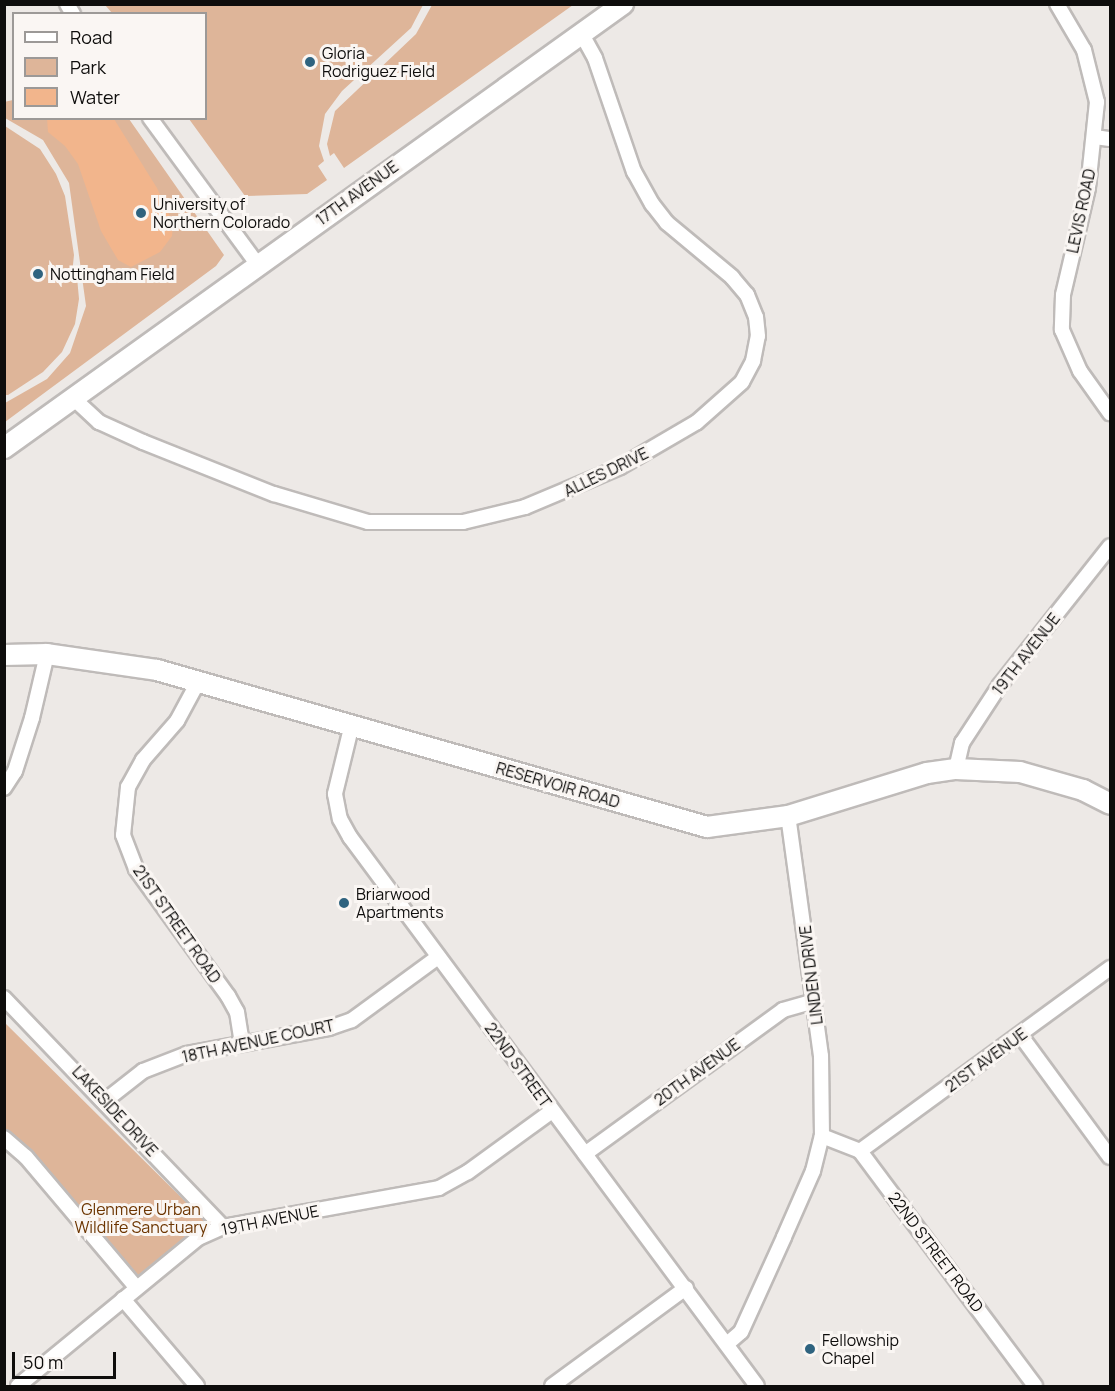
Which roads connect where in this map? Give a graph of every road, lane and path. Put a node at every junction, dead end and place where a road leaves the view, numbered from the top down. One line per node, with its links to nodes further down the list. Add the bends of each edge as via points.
1 (623, 4): 3 (street, 17TH AVENUE)
2 (1056, 4): 5 (street, LEVIS ROAD, via 1089,65 1097,102)
3 (582, 35): 7 (street, 17TH AVENUE); 8 (street, ALLES DRIVE, via 595,58 634,172 667,223 732,277 747,295 756,316 758,336 753,361 742,382 715,409 685,430 559,495 463,522 368,522 338,516 136,439 99,422)
4 (151, 120): 7 (street)
5 (1095, 137): 6 (street); 9 (street, LEVIS ROAD, via 1061,319 1076,363)
6 (1110, 139)
7 (258, 266): 8 (street, 17TH AVENUE)
8 (72, 397): 10 (street, 17TH AVENUE)
9 (1110, 413)
10 (4, 448)
11 (1110, 546): 16 (street, 19TH AVENUE, via 1000,686 962,743)
12 (47, 654): 13 (street, RESERVOIR ROAD); 14 (street, RESERVOIR ROAD, via 134,665); 17 (street, via 15,771)
13 (4, 655)
14 (198, 682): 15 (street, RESERVOIR ROAD); 25 (street, 21ST STREET ROAD, via 177,721 144,760 128,787 123,835 136,868 228,996 237,1012)
15 (352, 724): 19 (street, RESERVOIR ROAD, via 707,827); 20 (street, 22ND STREET, via 336,782 340,819)
16 (956, 769): 18 (street, RESERVOIR ROAD, via 1020,772 1083,790); 19 (street, RESERVOIR ROAD, via 927,773)
17 (4, 788)
18 (1110, 804)
19 (788, 816): 23 (street, LINDEN DRIVE)
20 (438, 957): 25 (street, 18TH AVENUE COURT, via 352,1020 329,1028); 27 (street, 22ND STREET)
21 (1110, 968): 24 (street, 21ST AVENUE)
22 (4, 998): 26 (street, LAKESIDE DRIVE)
23 (814, 1001): 28 (street, LINDEN DRIVE, via 823,1083); 31 (street, 20TH AVENUE, via 783,1010)
24 (1021, 1036): 30 (street, 21ST AVENUE); 32 (street)
25 (242, 1042): 26 (street, 18TH AVENUE COURT, via 156,1064)
26 (106, 1100): 33 (street, LAKESIDE DRIVE)
27 (552, 1111): 31 (street, 22ND STREET); 33 (street, 19TH AVENUE, via 440,1188)
28 (822, 1136): 30 (street); 37 (street, via 813,1171 741,1332)
29 (4, 1138): 34 (street, via 26,1157)
30 (860, 1151): 42 (street, 22ND STREET ROAD)
31 (585, 1154): 35 (street, 22ND STREET)
32 (1110, 1157)
33 (223, 1227): 34 (street, 19TH AVENUE, via 198,1238)
34 (136, 1287): 36 (street, 19TH AVENUE)
35 (686, 1288): 37 (street, 22ND STREET); 40 (street)
36 (123, 1299): 38 (street, 19TH AVENUE); 39 (street)
37 (727, 1344): 41 (street, 22ND STREET)
38 (18, 1386)
39 (197, 1386)
40 (552, 1386)
41 (757, 1386)
42 (1035, 1386)

